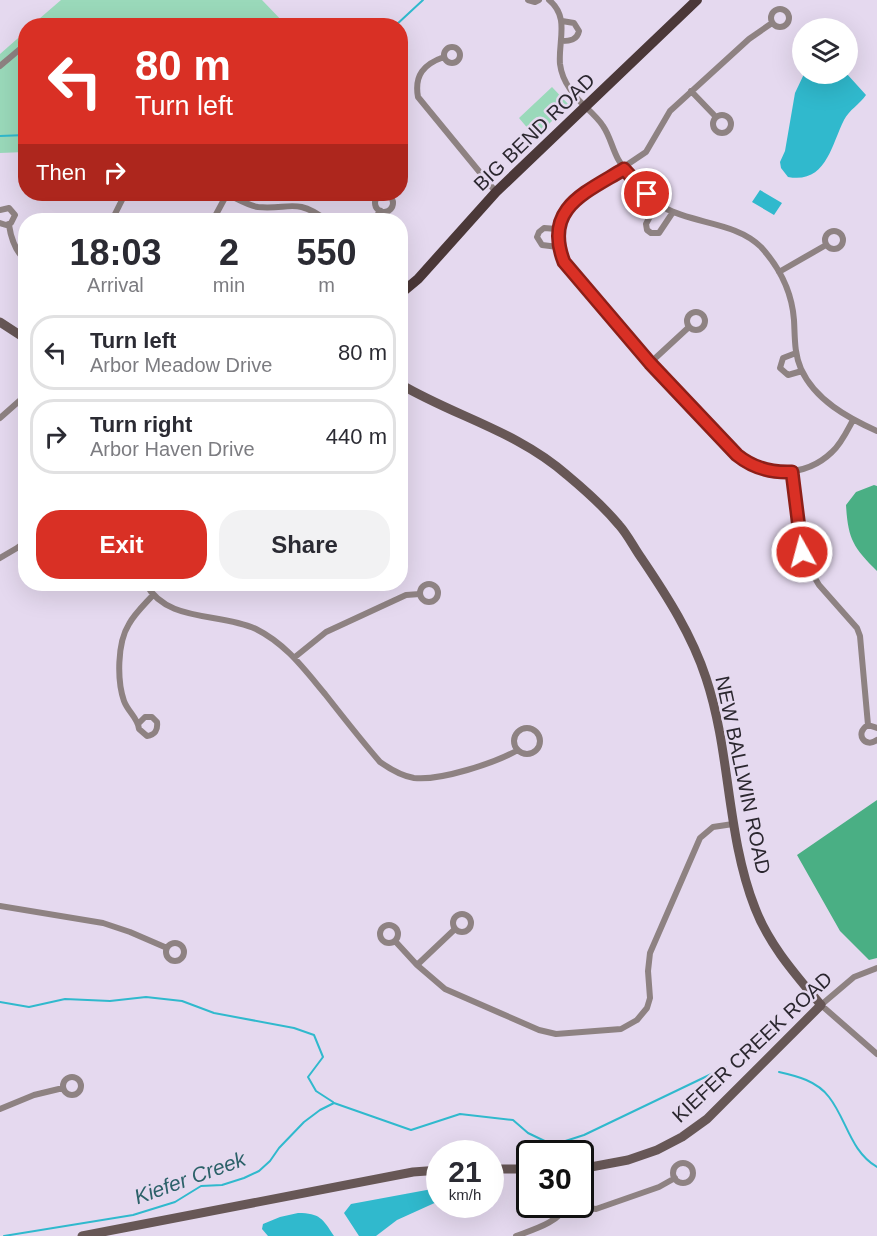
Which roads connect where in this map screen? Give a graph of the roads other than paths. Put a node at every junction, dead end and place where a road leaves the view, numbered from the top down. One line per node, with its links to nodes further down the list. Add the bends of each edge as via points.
1 (528, 0): 2 (street)
2 (539, 0)
3 (549, 0): 5 (street)
4 (697, 0): 12 (main road, BIG BEND ROAD)
5 (562, 21): 7 (street); 7 (street, via 574,23 579,31 573,40)
6 (772, 23): 11 (street)
7 (562, 41): 12 (street, via 562,72 570,90)
8 (18, 51): 10 (street)
9 (444, 57): 15 (street, via 421,71 417,78 418,97)
10 (0, 66)
11 (691, 92): 13 (street); 14 (street, via 664,119 646,152)
12 (586, 106): 14 (street, via 603,125); 15 (main road, BIG BEND ROAD)
13 (716, 117)
14 (624, 169): 17 (street); 23 (street, via 576,200)
15 (496, 192): 28 (main road, BIG BEND ROAD)
16 (243, 201): 20 (street, via 257,207 287,205)
17 (657, 203): 19 (street); 19 (street, via 646,224 651,233 659,233)
18 (0, 210): 22 (street, via 14,212 14,221)
19 (673, 212): 27 (street, via 748,238)
20 (317, 213)
21 (0, 223): 22 (street)
22 (9, 225): 26 (street)
23 (557, 229): 25 (street); 25 (street, via 544,228 537,237 542,245)
24 (826, 245): 27 (street)
25 (558, 247): 33 (street, via 568,269)
26 (18, 253)
27 (779, 272): 32 (street, via 790,292)
28 (408, 287)
29 (0, 322): 31 (street)
30 (689, 327): 33 (street)
31 (18, 334)
32 (796, 354): 34 (street); 34 (street, via 783,358 780,368 788,375)
33 (650, 363): 40 (street, via 746,462 768,471)
34 (802, 371): 38 (street, via 825,400)
35 (408, 388): 52 (street, NEW BALLWIN ROAD, via 490,426 542,456 567,474 619,525 671,603 706,677)
36 (18, 402): 37 (street)
37 (0, 418)
38 (853, 420): 39 (street); 40 (street, via 832,452)
39 (877, 432)
40 (792, 472): 48 (street, via 806,563 860,636)
41 (18, 548): 42 (street)
42 (0, 558)
43 (150, 591): 45 (street)
44 (420, 594): 46 (street, via 406,595 326,632)
45 (153, 595): 46 (street, via 177,610 253,628); 47 (street, via 124,632 120,661 119,679 125,703)
46 (295, 657): 51 (street, via 380,762 401,774 433,778 504,758)
47 (139, 723)
48 (868, 725): 49 (street); 50 (street, via 861,731 862,739 870,743)
49 (877, 728)
50 (877, 740)
51 (518, 750): 51 (street, via 534,752 540,744 536,732 525,728 518,732 514,739)
52 (733, 824): 57 (street, via 713,827 700,838 650,953 651,992 647,1008 637,1020 621,1029 548,1033 445,990); 59 (street, NEW BALLWIN ROAD, via 742,871 756,910 790,968)
53 (0, 906): 56 (street, via 103,923)
54 (455, 929): 57 (street)
55 (395, 941): 57 (street)
56 (167, 948)
57 (417, 964)
58 (877, 968): 59 (street, KIEFER CREEK ROAD, via 854,977)
59 (821, 1005): 60 (street, NEW BALLWIN ROAD); 63 (street, KIEFER CREEK ROAD, via 707,1119 682,1137 628,1160)
60 (877, 1054)
61 (63, 1088): 62 (street)
62 (0, 1109)
63 (594, 1166)
64 (426, 1171): 69 (street)
65 (675, 1178): 66 (street)
66 (594, 1209)
67 (557, 1218): 68 (street)
68 (527, 1234): 70 (street)
69 (82, 1236)
70 (516, 1236)

